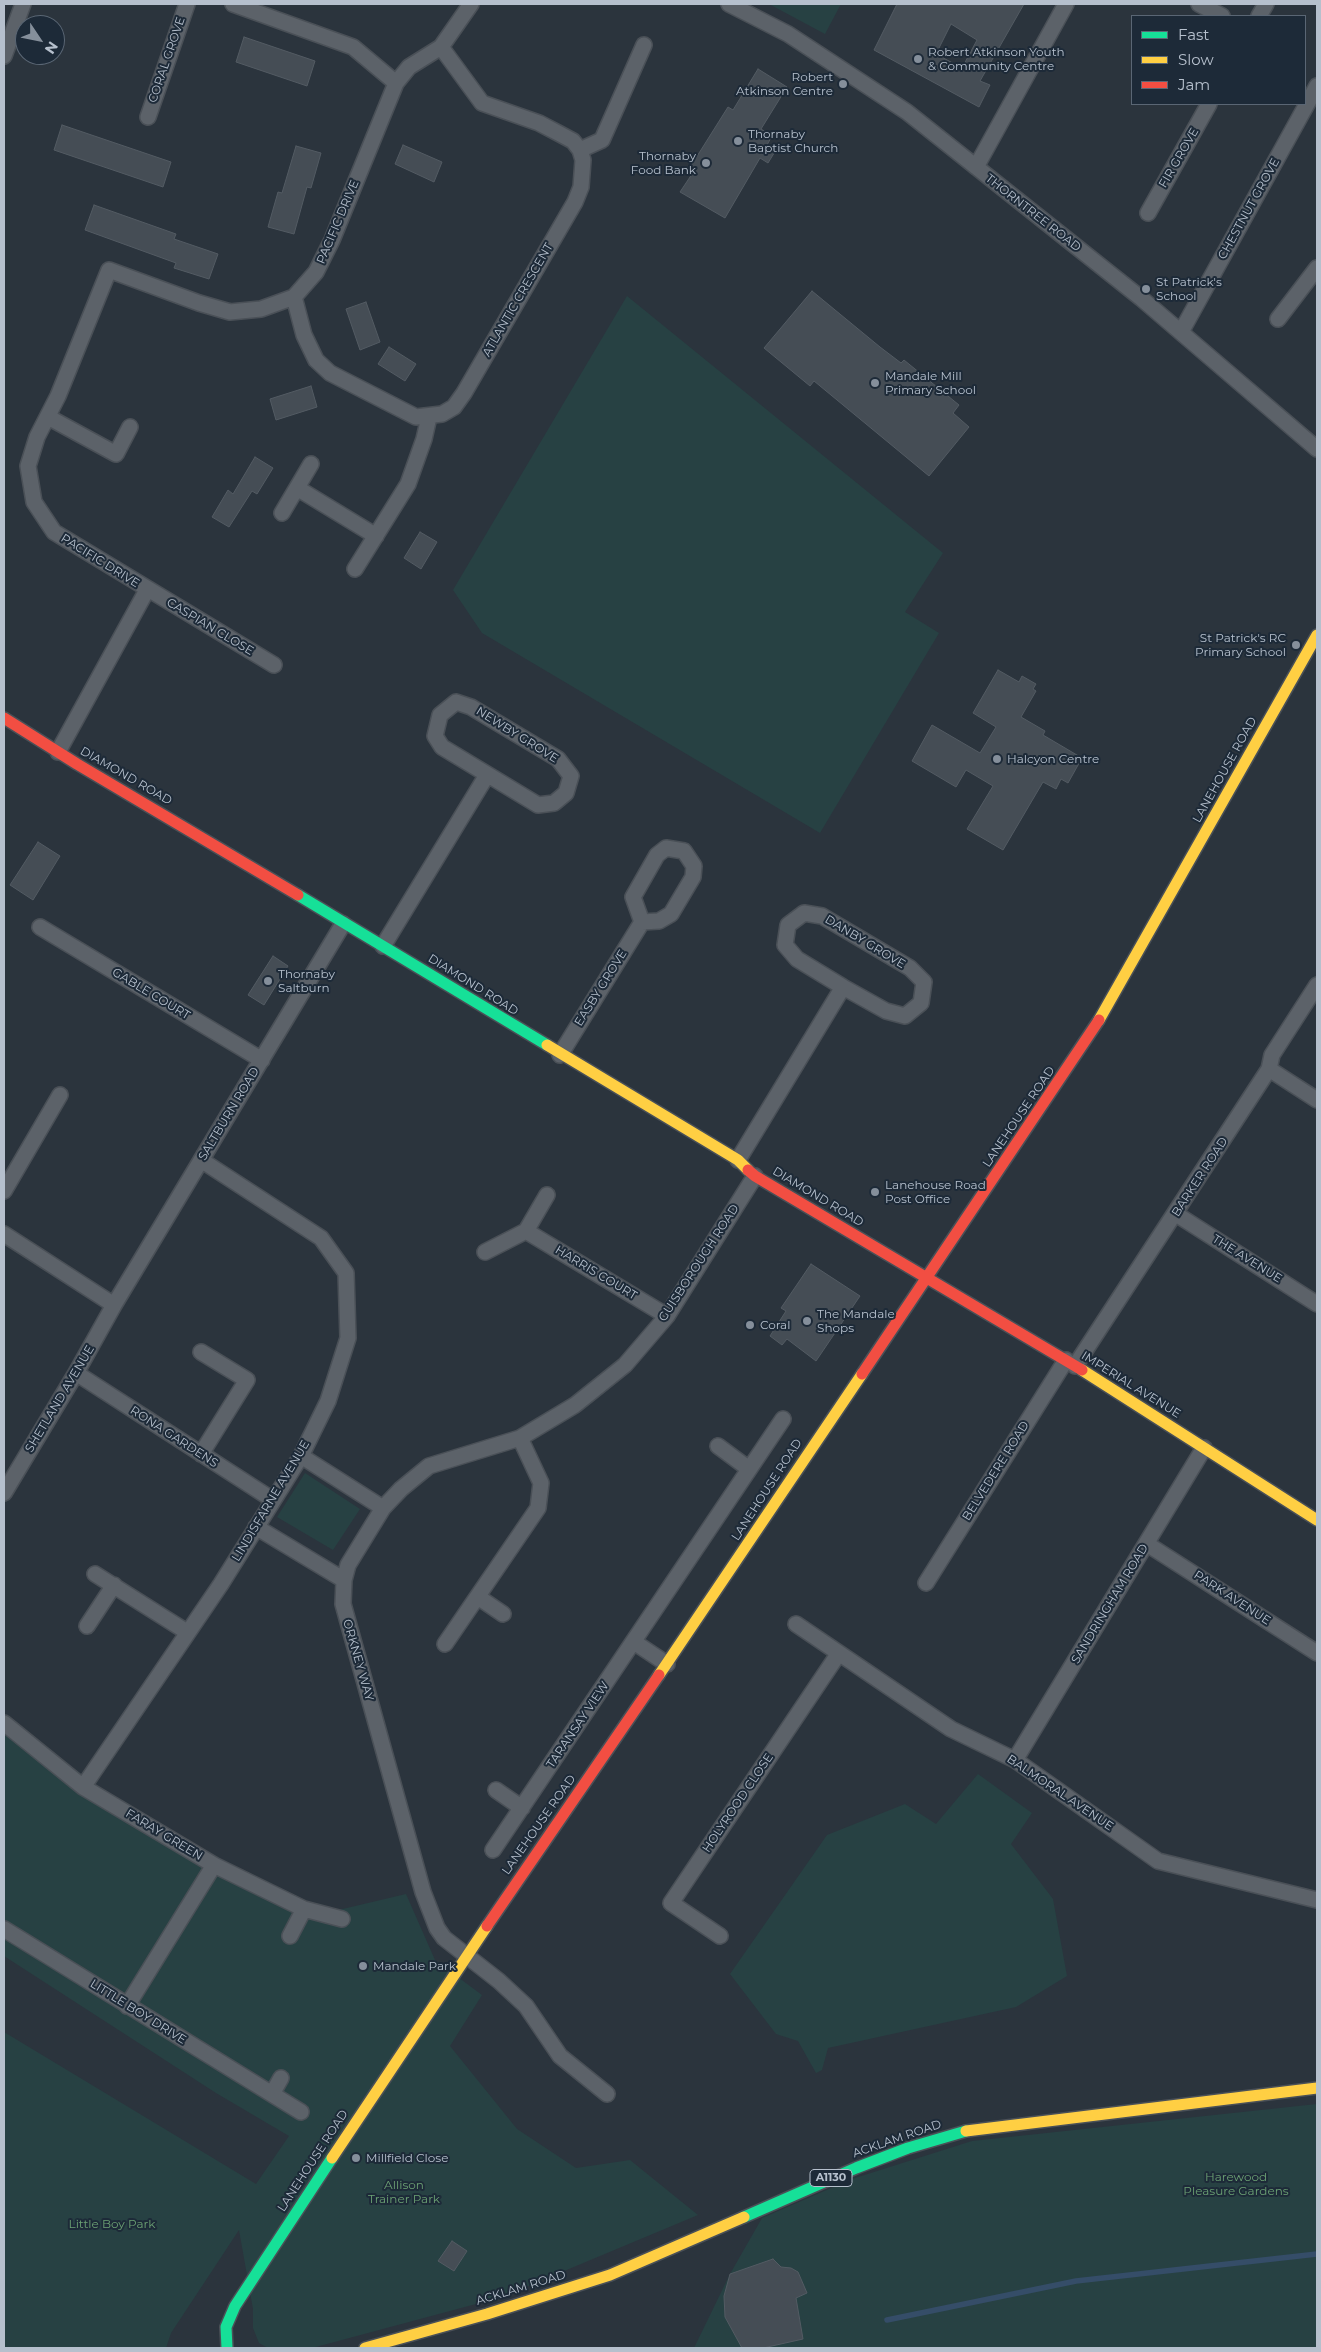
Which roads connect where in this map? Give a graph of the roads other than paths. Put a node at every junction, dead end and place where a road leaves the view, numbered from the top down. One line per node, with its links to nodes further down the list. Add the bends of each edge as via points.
1 (23, 4): 13 (street)
2 (187, 4): 17 (street, CORAL GROVE)
3 (233, 4): 14 (street, via 353,47)
4 (471, 4): 12 (street, PACIFIC DRIVE)
5 (730, 4): 19 (street, THORNTREE ROAD, via 788,34 855,76)
6 (1066, 4): 19 (street)
7 (1200, 4): 9 (street)
8 (1266, 4): 10 (street)
9 (1220, 15)
10 (1260, 15)
11 (644, 45): 18 (street, via 602,140)
12 (441, 47): 14 (street, PACIFIC DRIVE, via 409,67); 18 (street, via 482,103 539,123 573,141)
13 (4, 56)
14 (396, 83): 22 (street, PACIFIC DRIVE, via 332,240 316,272)
15 (1317, 86): 24 (street, CHESTNUT GROVE)
16 (1209, 105): 20 (street, FIR GROVE)
17 (148, 117)
18 (580, 150): 26 (street, ATLANTIC CRESCENT, via 583,160 581,187 575,202 464,393 454,407)
19 (976, 167): 24 (street, THORNTREE ROAD)
20 (1148, 213)
21 (1317, 268): 23 (street)
22 (294, 297): 25 (street, PACIFIC DRIVE, via 261,309 230,312 109,270); 26 (street, via 304,335 316,360 330,373 416,416)
23 (1278, 319)
24 (1181, 332): 28 (street, THORNTREE ROAD)
25 (48, 417): 27 (street, via 116,454); 34 (street, PACIFIC DRIVE, via 37,437 28,466 34,502 54,532)
26 (429, 417): 32 (street, via 408,484)
27 (130, 427)
28 (1317, 449)
29 (311, 464): 30 (street)
30 (297, 488): 31 (street); 32 (street)
31 (282, 513)
32 (376, 536): 33 (street)
33 (355, 569)
34 (147, 590): 36 (street, CASPIAN CLOSE); 38 (street, PACIFIC DRIVE)
35 (1317, 635): 60 (street, LANEHOUSE ROAD, via 1097,1024)
36 (274, 665)
37 (4, 718): 38 (street, DIAMOND ROAD)
38 (58, 752): 41 (street, DIAMOND ROAD)
39 (487, 775): 39 (street, NEWBY GROVE, via 442,747 435,736 440,715 456,702 471,707 558,759 571,776 566,793 554,802 538,805); 43 (street)
40 (642, 922): 40 (street, via 634,897 657,855 666,848 684,851 694,866 693,877 671,914 660,921); 46 (street, EASBY GROVE)
41 (344, 924): 43 (street, DIAMOND ROAD); 47 (street, SALTBURN ROAD)
42 (40, 928): 47 (street, GABLE COURT)
43 (383, 946): 46 (street, DIAMOND ROAD)
44 (1317, 985): 48 (street, BARKER ROAD, via 1272,1055)
45 (843, 987): 45 (street, DANBY GROVE, via 796,958 785,945 788,925 804,912 822,916 910,968 924,982 921,1003 905,1016 886,1012); 52 (street)
46 (560, 1055): 52 (street, DIAMOND ROAD)
47 (262, 1060): 51 (street, SALTBURN ROAD)
48 (1269, 1069): 50 (street); 56 (street, BARKER ROAD)
49 (60, 1095): 54 (street)
50 (1317, 1100)
51 (201, 1160): 62 (street, SALTBURN ROAD); 72 (street, LINDISFARNE AVENUE, via 322,1238 346,1273 348,1338 328,1402)
52 (738, 1160): 53 (street, DIAMOND ROAD)
53 (755, 1176): 60 (street, DIAMOND ROAD); 63 (street, GUISBOROUGH ROAD)
54 (4, 1191)
55 (547, 1195): 57 (street)
56 (1176, 1214): 61 (street, THE AVENUE); 65 (street, BARKER ROAD)
57 (526, 1231): 59 (street); 63 (street, HARRIS COURT)
58 (4, 1234): 62 (street)
59 (485, 1252)
60 (928, 1277): 65 (street, IMPERIAL AVENUE); 93 (street, LANEHOUSE ROAD)
61 (1317, 1304)
62 (114, 1305): 66 (street, SHETLAND AVENUE)
63 (666, 1316): 68 (street, GUISBOROUGH ROAD, via 625,1364 575,1405)
64 (201, 1352): 71 (street, via 247,1380)
65 (1071, 1363): 70 (street, IMPERIAL AVENUE); 82 (street, BELVEDERE ROAD)
66 (76, 1373): 71 (street, RONA GARDENS); 74 (street, SHETLAND AVENUE)
67 (783, 1419): 73 (street, TARANSAY VIEW)
68 (520, 1438): 76 (street, ORKNEY WAY, via 429,1466); 84 (street, via 541,1483 538,1508)
69 (718, 1446): 73 (street)
70 (1204, 1448): 77 (street, IMPERIAL AVENUE); 79 (street, SANDRINGHAM ROAD)
71 (201, 1454): 75 (street, RONA GARDENS)
72 (301, 1456): 75 (street, LINDISFARNE AVENUE); 76 (street)
73 (749, 1470): 89 (street, TARANSAY VIEW)
74 (4, 1494)
75 (273, 1500): 78 (street, LINDISFARNE AVENUE)
76 (383, 1508): 81 (street, ORKNEY WAY, via 348,1565)
77 (1317, 1520)
78 (256, 1527): 81 (street); 88 (street, LINDISFARNE AVENUE)
79 (1147, 1544): 92 (street, PARK AVENUE); 95 (street, SANDRINGHAM ROAD)
80 (96, 1574): 83 (street)
81 (344, 1580): 107 (street, ORKNEY WAY, via 343,1604 423,1892 444,1938)
82 (926, 1583)
83 (114, 1586): 87 (street); 88 (street)
84 (478, 1597): 85 (street); 90 (street)
85 (503, 1614)
86 (796, 1624): 91 (street, BALMORAL AVENUE)
87 (87, 1626)
88 (188, 1632): 96 (street, LINDISFARNE AVENUE)
89 (634, 1642): 93 (street); 98 (street, TARANSAY VIEW)
90 (445, 1644)
91 (839, 1653): 95 (street, BALMORAL AVENUE, via 951,1729); 106 (street, HOLYROOD CLOSE, via 671,1903)
92 (1317, 1653)
93 (667, 1664): 107 (street, LANEHOUSE ROAD)
94 (4, 1723): 96 (street, FARAY GREEN)
95 (1015, 1760): 101 (street, BALMORAL AVENUE, via 1158,1861)
96 (83, 1787): 100 (street, FARAY GREEN)
97 (496, 1790): 98 (street)
98 (522, 1808): 99 (street, TARANSAY VIEW)
99 (493, 1850)
100 (214, 1865): 102 (street, FARAY GREEN); 108 (street)
101 (1317, 1900)
102 (304, 1909): 103 (street, FARAY GREEN); 105 (street)
103 (342, 1918)
104 (4, 1929): 108 (street, LITTLE BOY DRIVE)
105 (290, 1936)
106 (720, 1936)
107 (468, 1956): 112 (street, via 526,2006 560,2056); 114 (street, LANEHOUSE ROAD, via 235,2306 226,2327)
108 (127, 2006): 111 (street, LITTLE BOY DRIVE)
109 (281, 2078): 111 (street)
110 (1317, 2088): 115 (street, ACKLAM ROAD / A1130, via 968,2130 856,2168 610,2275)
111 (272, 2094): 113 (street, LITTLE BOY DRIVE)
112 (607, 2094)
113 (301, 2112)
114 (227, 2348)
115 (365, 2348)

